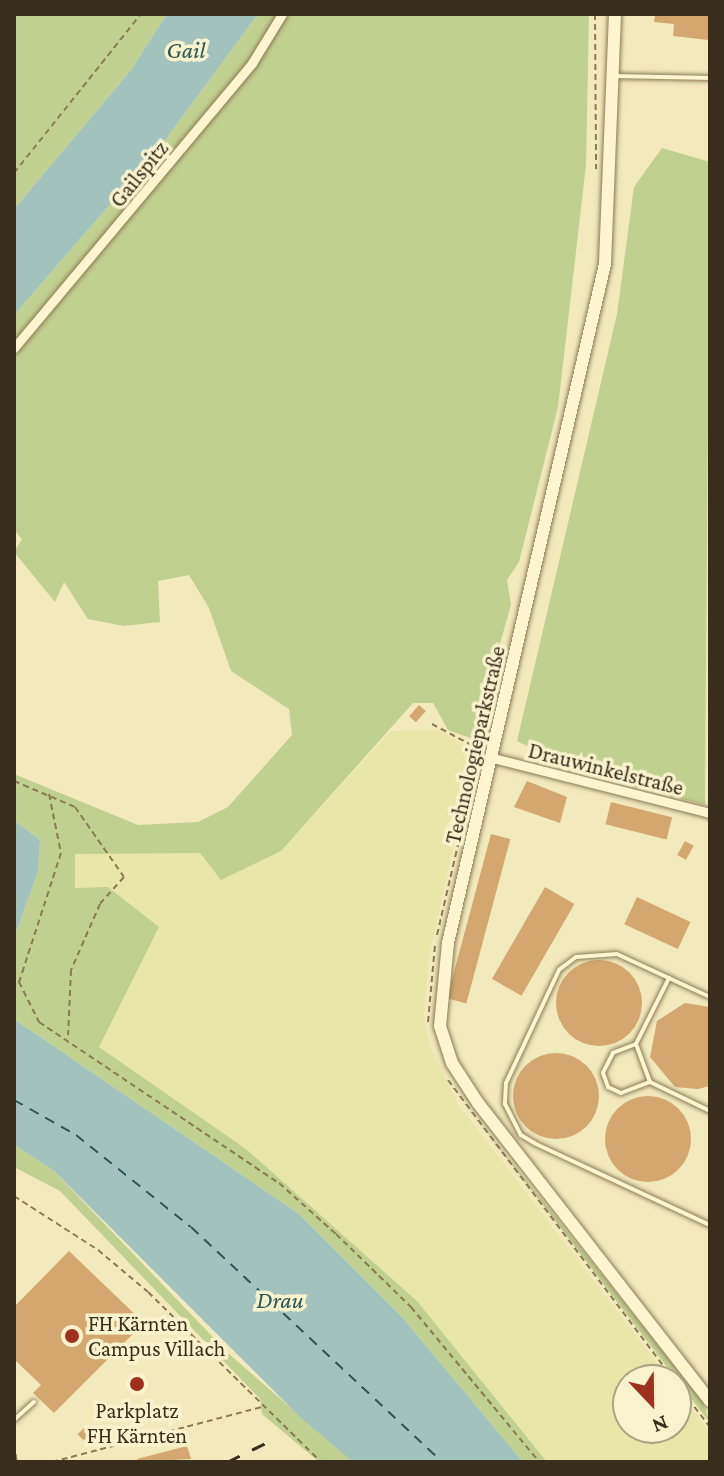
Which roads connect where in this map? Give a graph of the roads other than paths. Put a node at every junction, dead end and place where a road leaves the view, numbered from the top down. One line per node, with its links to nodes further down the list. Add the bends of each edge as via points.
1 (282, 14): 5 (street, Gailspitz, via 233,87)
2 (615, 14): 3 (street, Technologieparkstraße)
3 (613, 76): 4 (lane); 6 (street, Technologieparkstraße, via 605,264)
4 (710, 78)
5 (14, 348)
6 (493, 758): 7 (street, Drauwinkelstraße); 14 (street, Technologieparkstraße, via 442,976 444,1044 478,1103)
7 (710, 813)
8 (669, 978): 9 (lane); 10 (lane); 13 (lane, via 617,954 576,957 559,970 506,1083 505,1104 521,1135 536,1144)
9 (710, 997)
10 (636, 1044): 11 (lane); 11 (lane, via 613,1053 603,1073 608,1087 621,1093)
11 (650, 1082): 12 (lane)
12 (710, 1111)
13 (710, 1225)
14 (710, 1401)
15 (34, 1402): 16 (lane)
16 (14, 1420)

